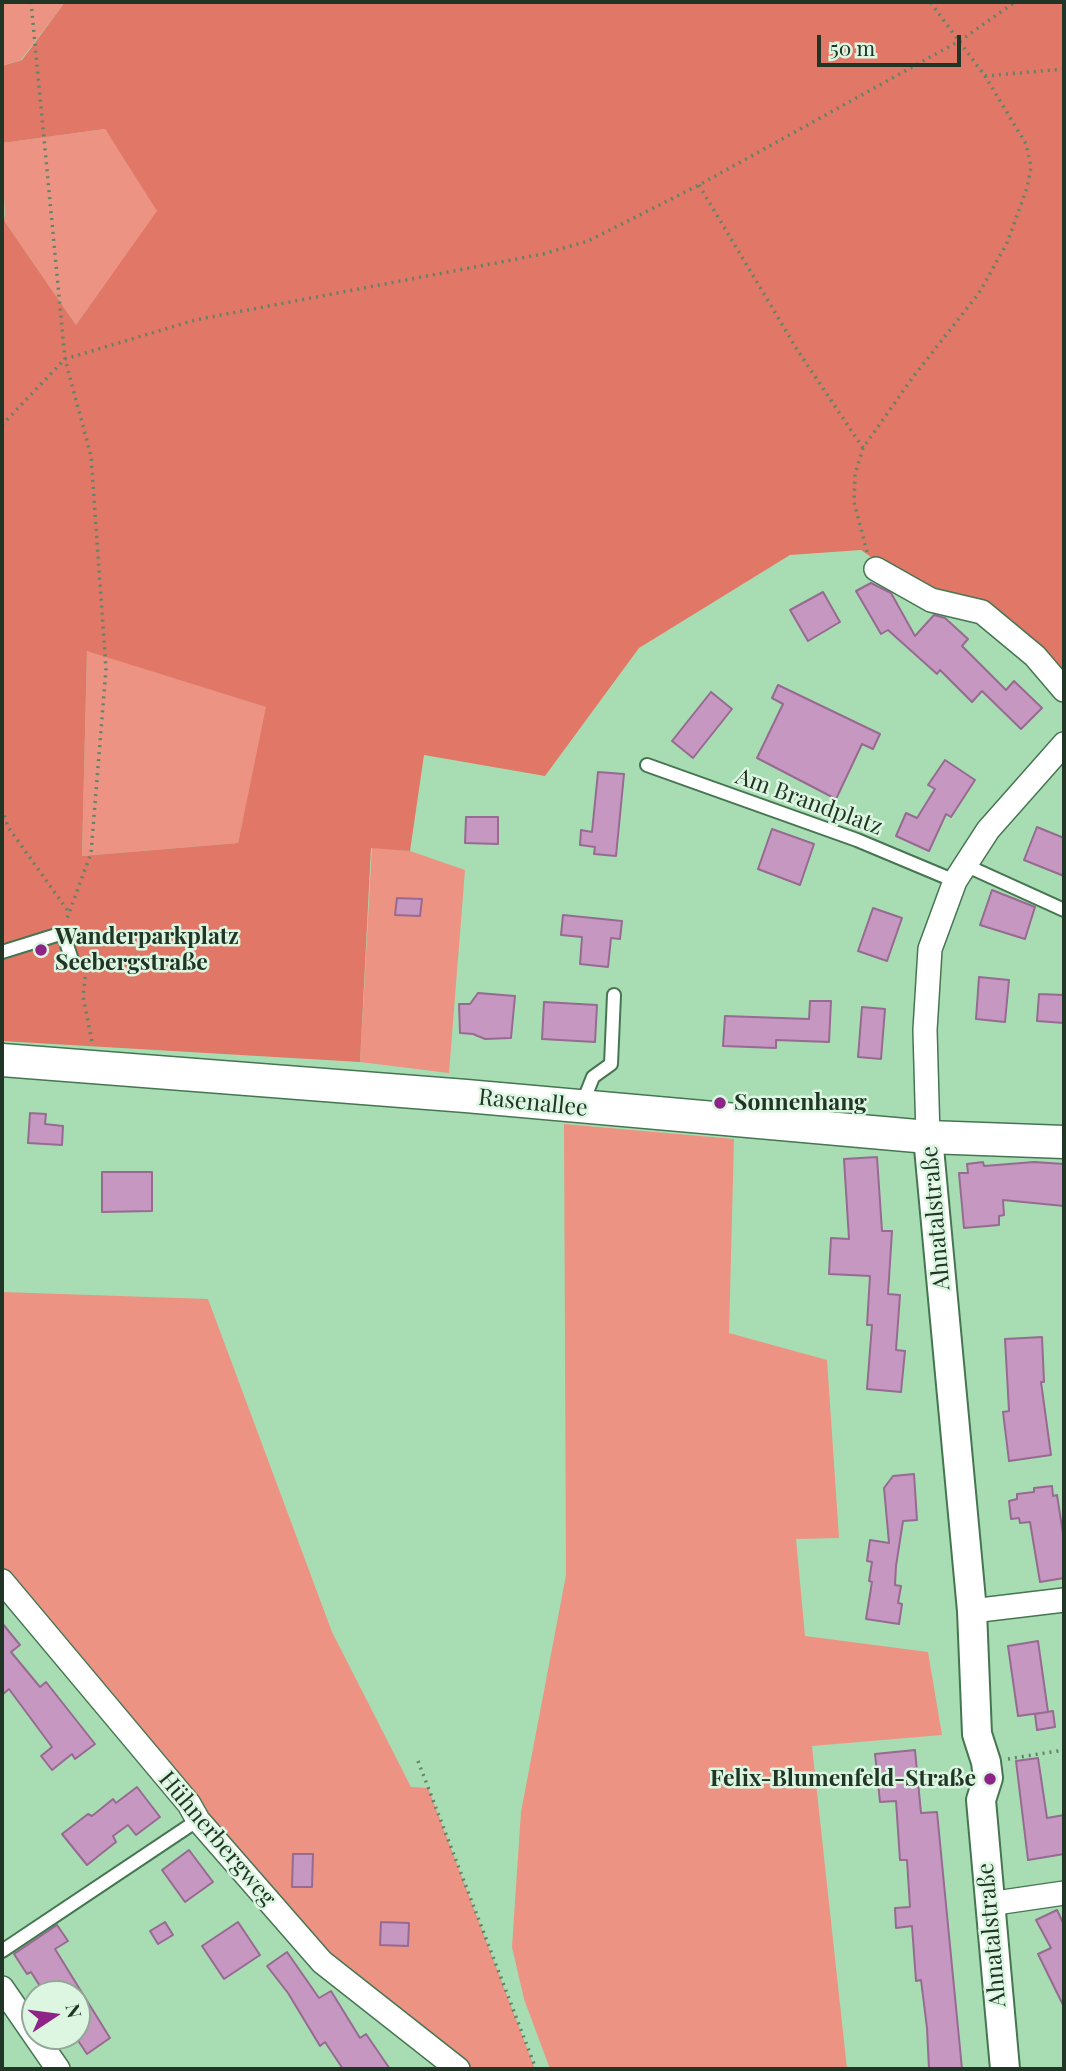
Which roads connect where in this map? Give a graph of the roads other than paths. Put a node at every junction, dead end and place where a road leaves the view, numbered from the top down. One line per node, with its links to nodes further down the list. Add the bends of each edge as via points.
1 (876, 569): 2 (street, via 931,600 982,612 1035,656)
2 (1064, 690)
3 (1064, 744): 5 (street, Ahnatalstraße, via 988,830)
4 (647, 765): 5 (lane, Am Brandplatz)
5 (960, 873): 6 (lane, Am Brandplatz); 12 (street, Ahnatalstraße, via 930,949 925,1030)
6 (1064, 910)
7 (2, 952): 8 (lane, via 63,933)
8 (73, 963)
9 (614, 995): 11 (lane, via 611,1064 593,1077)
10 (2, 1060): 11 (main road, Rasenallee)
11 (581, 1107): 12 (main road, Rasenallee)
12 (928, 1137): 13 (main road, Rasenallee); 16 (street, Ahnatalstraße)
13 (1064, 1142)
14 (2, 1581): 19 (street, Hühnerbergweg)
15 (1064, 1600): 16 (street)
16 (972, 1611): 17 (street, Ahnatalstraße)
17 (977, 1734): 18 (street, Ahnatalstraße, via 988,1778); 18 (street, Ahnatalstraße, via 968,1764)
18 (981, 1800): 21 (street, Ahnatalstraße)
19 (198, 1820): 22 (lane); 25 (street, Hühnerbergweg, via 322,1962)
20 (1064, 1893): 21 (street)
21 (989, 1903): 26 (street, Ahnatalstraße)
22 (2, 1951)
23 (2, 1988): 24 (street)
24 (58, 2069)
25 (458, 2069)
26 (1005, 2069)

